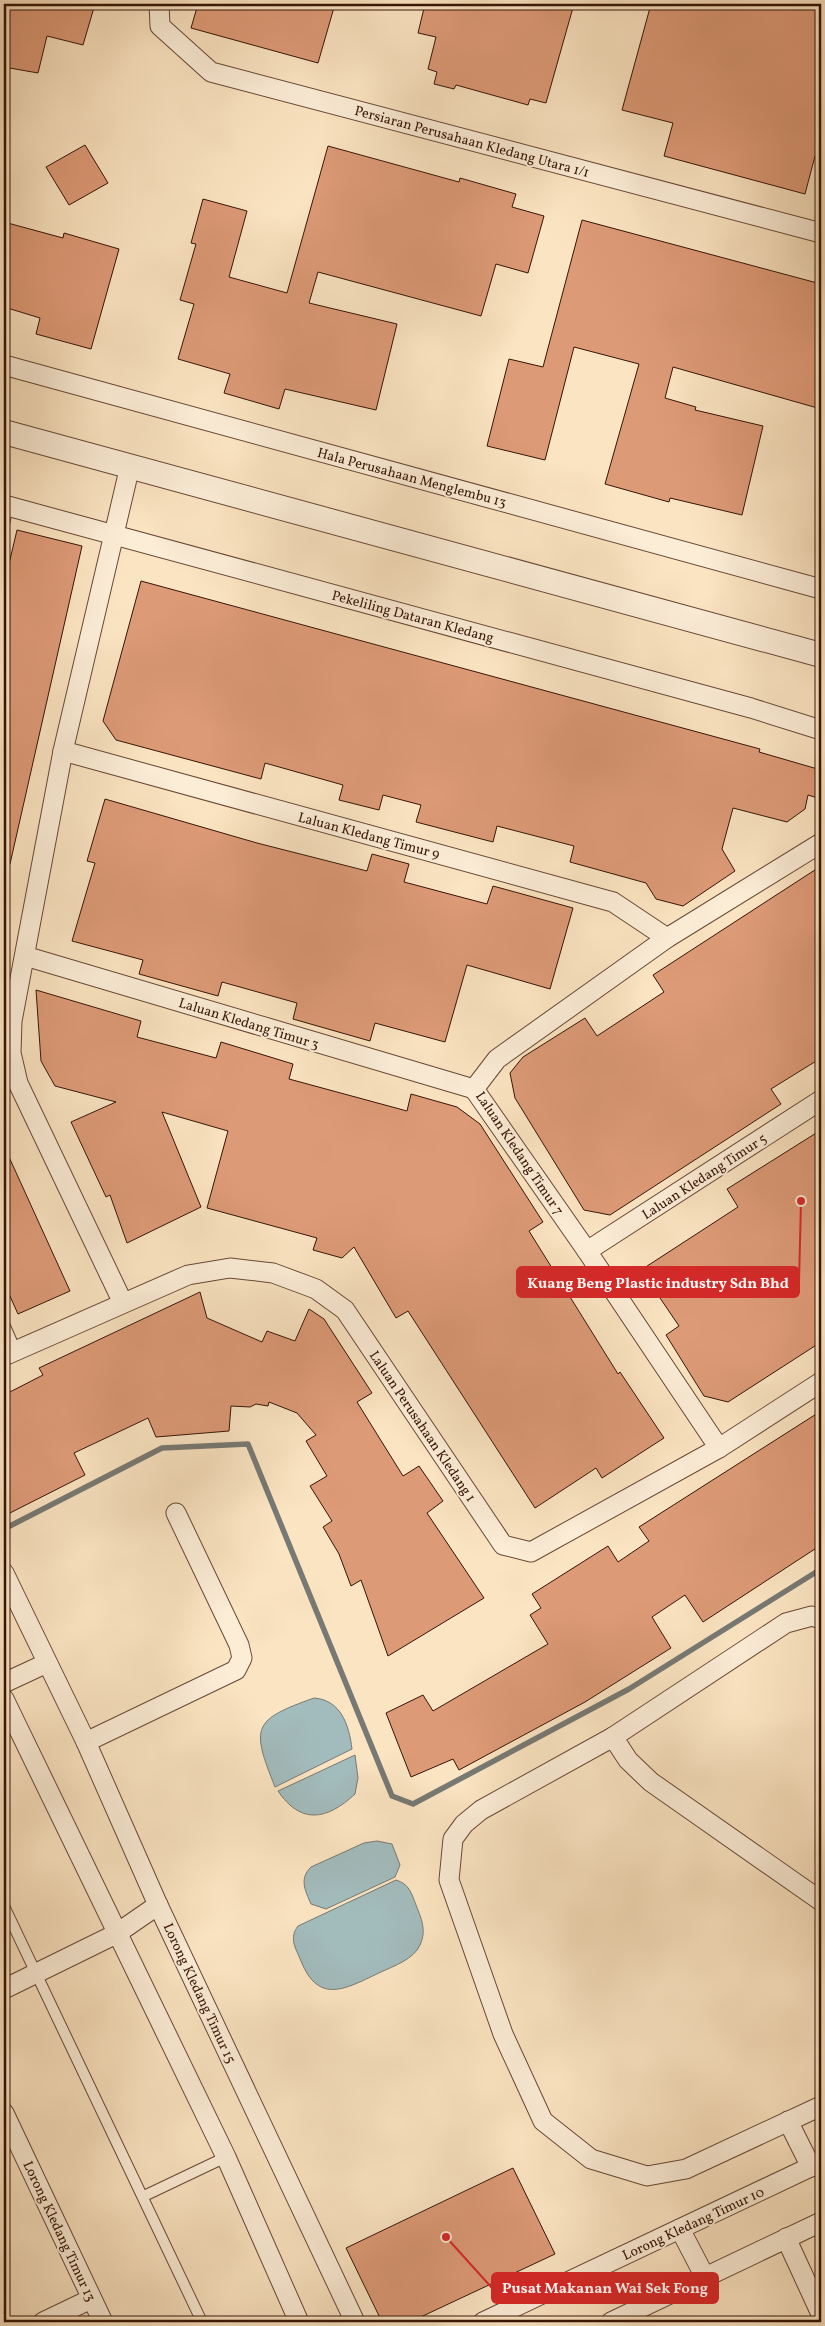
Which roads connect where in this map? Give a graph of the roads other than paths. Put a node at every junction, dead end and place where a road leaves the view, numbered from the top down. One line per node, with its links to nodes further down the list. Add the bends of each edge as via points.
1 (159, 4): 2 (street, Persiaran Perusahaan Kledang Utara 1/1, via 160,26 211,72)
2 (821, 232)
3 (4, 365): 8 (street, Hala Perusahaan Menglembu 13)
4 (4, 432): 5 (street)
5 (130, 466): 7 (street); 9 (street)
6 (5, 512): 7 (street, Pekeliling Dataran Kledang)
7 (114, 534): 10 (street, Pekeliling Dataran Kledang); 11 (street)
8 (821, 589)
9 (821, 655)
10 (821, 730)
11 (63, 751): 13 (street, Laluan Kledang Timur 9, via 614,902); 14 (street)
12 (821, 843): 13 (street, Laluan Kledang Timur 7)
13 (667, 938): 15 (street, Laluan Kledang Timur 7, via 497,1059)
14 (25, 956): 15 (street, Laluan Kledang Timur 3); 18 (street, via 12,1021 11,1053 18,1083)
15 (474, 1089): 17 (street, Laluan Kledang Timur 7)
16 (821, 1100): 17 (street, Laluan Kledang Timur 5)
17 (587, 1251): 22 (street, Laluan Kledang Timur 7)
18 (123, 1303): 20 (street, Laluan Perusahaan Kledang 1); 22 (street, Laluan Perusahaan Kledang 1, via 188,1275 230,1268 273,1273 316,1289 345,1310 502,1545 531,1552)
19 (4, 1324): 20 (lane)
20 (10, 1354)
21 (821, 1382): 22 (street, Laluan Perusahaan Kledang 1)
22 (719, 1448)
23 (176, 1512): 30 (street, via 239,1645 242,1658 236,1670)
24 (4, 1573): 26 (street, Lorong Kledang Timur 15)
25 (821, 1619): 29 (street, via 812,1616 786,1623)
26 (47, 1663): 27 (street); 30 (street, Lorong Kledang Timur 15)
27 (4, 1683)
28 (4, 1699): 34 (street)
29 (613, 1737): 31 (street, via 628,1760 650,1782); 39 (street, via 481,1810 464,1824 453,1839 449,1880 503,2034 544,2122 591,2159 647,2176 686,2169)
30 (86, 1742): 32 (street, Lorong Kledang Timur 15)
31 (821, 1901)
32 (158, 1905): 34 (street); 53 (street, Lorong Kledang Timur 15)
33 (4, 1906): 35 (lane)
34 (116, 1934): 35 (street); 40 (street)
35 (36, 1974): 36 (street); 42 (lane)
36 (4, 1989)
37 (821, 2106): 39 (street)
38 (4, 2113): 47 (street, Lorong Kledang Timur 13)
39 (788, 2121): 41 (street)
40 (226, 2158): 42 (lane); 52 (street)
41 (816, 2164): 44 (street, Lorong Kledang Timur 10)
42 (144, 2196): 51 (lane)
43 (821, 2222): 45 (street)
44 (680, 2229): 46 (street); 54 (street, Lorong Kledang Timur 10)
45 (786, 2238): 46 (street); 48 (street)
46 (705, 2277): 55 (street)
47 (91, 2298): 49 (street); 50 (street, Lorong Kledang Timur 13)
48 (821, 2314)
49 (43, 2322)
50 (103, 2322)
51 (202, 2322)
52 (300, 2322)
53 (355, 2322)
54 (483, 2322)
55 (611, 2322)

